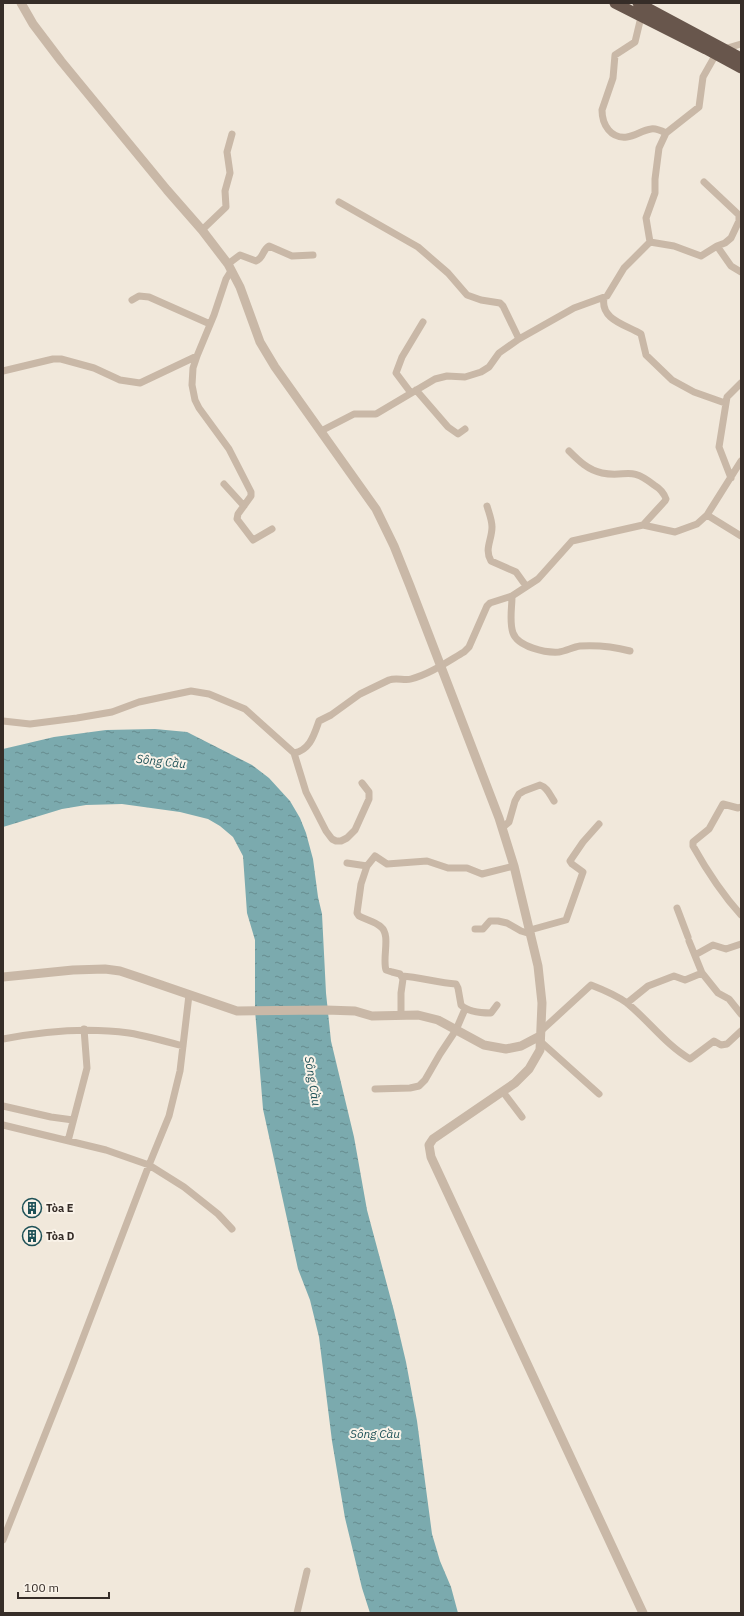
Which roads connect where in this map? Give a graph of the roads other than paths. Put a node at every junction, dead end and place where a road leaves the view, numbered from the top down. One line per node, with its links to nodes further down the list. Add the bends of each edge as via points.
1 (21, 3): 12 (street, via 61,61)
2 (615, 3): 3 (highway)
3 (641, 7): 5 (highway); 8 (street, via 634,42 615,55 613,78 602,115 607,129 619,137 627,137 652,128)
4 (741, 44): 5 (street)
5 (720, 52): 6 (highway); 7 (highway); 8 (street, via 703,77 699,106)
6 (741, 58)
7 (741, 68)
8 (666, 133): 13 (street, via 659,148 655,194 646,218)
9 (232, 134): 12 (street, via 227,152 230,173 225,192 226,207)
10 (704, 182): 14 (street, via 740,217 731,238)
11 (339, 202): 22 (street, via 418,247 448,273 467,294 481,300 500,303)
12 (202, 230): 16 (street)
13 (650, 242): 14 (street, via 674,246 701,256); 18 (street, via 624,268)
14 (718, 246): 17 (street, via 730,266)
15 (313, 255): 16 (street, via 292,256 269,246 260,260 256,262 242,254)
16 (229, 268): 21 (street); 29 (street, via 240,287 260,342)
17 (741, 272)
18 (604, 298): 22 (street, via 574,308); 27 (street, via 602,304 608,315 616,322 641,334 646,355 668,377 694,392)
19 (132, 300): 21 (street, via 139,296 149,297)
20 (423, 322): 26 (street, via 402,357 396,373)
21 (210, 324): 23 (street)
22 (519, 339): 26 (street, via 502,351 489,367 481,372 465,377 442,376)
23 (197, 356): 24 (street, via 140,383 120,380 94,368 61,359); 34 (street, via 192,385 195,400 202,414 229,449 251,492)
24 (3, 371)
25 (741, 383): 27 (street, via 727,397)
26 (413, 392): 28 (street, via 448,427 458,434); 29 (street, via 376,414 354,414)
27 (725, 404): 32 (street, via 719,447)
28 (465, 429)
29 (321, 431): 43 (street, via 380,516)
30 (569, 451): 37 (street, via 591,470 612,474 637,473 664,494 665,501)
31 (741, 461): 32 (street)
32 (731, 478): 36 (street)
33 (224, 484): 34 (street)
34 (244, 506): 38 (street, via 237,519 251,539)
35 (487, 506): 40 (street, via 492,525 489,557 491,561 516,572)
36 (707, 515): 37 (street, via 697,524 675,532); 39 (street)
37 (643, 525): 40 (street, via 570,542 546,571)
38 (272, 529)
39 (741, 536)
40 (526, 586): 41 (street)
41 (512, 596): 42 (street, via 512,629 522,644 554,652 581,646); 43 (street, via 490,603 469,647)
42 (630, 651)
43 (440, 666): 45 (street, via 411,679 394,678 360,694 318,721 314,738 301,752); 50 (street)
44 (3, 720): 45 (street, via 30,724 77,718 112,712 139,702 191,690 221,698 245,709)
45 (294, 753): 46 (street, via 306,792 326,831 336,841 347,838 355,830 369,799 369,792)
46 (362, 783)
47 (554, 802): 50 (street, via 546,788 540,785 524,791 515,801 509,822)
48 (741, 808): 55 (street, via 723,804 709,829 693,841 693,844 706,868)
49 (599, 824): 57 (street, via 570,861 583,872 583,875 566,920)
50 (502, 828): 53 (street)
51 (347, 863): 52 (street)
52 (367, 866): 53 (street, via 374,856 387,864 427,861 448,868 467,868 482,874); 61 (street, via 361,884 357,913 383,928 386,970)
53 (514, 866): 57 (street)
54 (677, 908): 59 (street)
55 (741, 915)
56 (475, 929): 57 (street, via 483,929 493,920)
57 (530, 932): 72 (street, via 538,966 542,1003)
58 (741, 944): 59 (street, via 726,949 716,945)
59 (695, 955): 60 (street)
60 (702, 973): 64 (street, via 685,980 674,976 648,986); 67 (street, via 718,993 729,999)
61 (402, 976): 66 (street, via 456,984 461,1005); 68 (street)
62 (3, 977): 63 (street, via 105,969 120,971)
63 (188, 995): 68 (street, via 237,1011 326,1010 355,1011 372,1016); 74 (street)
64 (627, 1003): 71 (street, via 690,1059 714,1041 721,1045 727,1044); 72 (street, via 608,991 591,985)
65 (497, 1005): 66 (street, via 491,1013)
66 (465, 1008): 70 (street)
67 (741, 1014)
68 (401, 1015): 70 (street, via 429,1017)
69 (84, 1030): 73 (street); 74 (street, via 129,1033); 80 (street, via 87,1068)
70 (456, 1030): 72 (street, via 484,1045 506,1049 521,1046); 75 (street, via 419,1086)
71 (741, 1031)
72 (540, 1036): 76 (street, via 540,1050 529,1069); 77 (street)
73 (3, 1039)
74 (183, 1046): 83 (street, via 169,1116)
75 (375, 1089)
76 (503, 1092): 79 (street); 89 (street, via 433,1139 429,1146 431,1157)
77 (599, 1094)
78 (3, 1106): 80 (street)
79 (522, 1117)
80 (73, 1120): 82 (street)
81 (3, 1125): 82 (street)
82 (68, 1140): 83 (street)
83 (149, 1165): 84 (street, via 184,1187 218,1214); 85 (street, via 115,1258)
84 (232, 1229)
85 (5, 1529): 86 (street)
86 (3, 1540)
87 (307, 1571): 88 (street)
88 (297, 1613)
89 (643, 1613)

